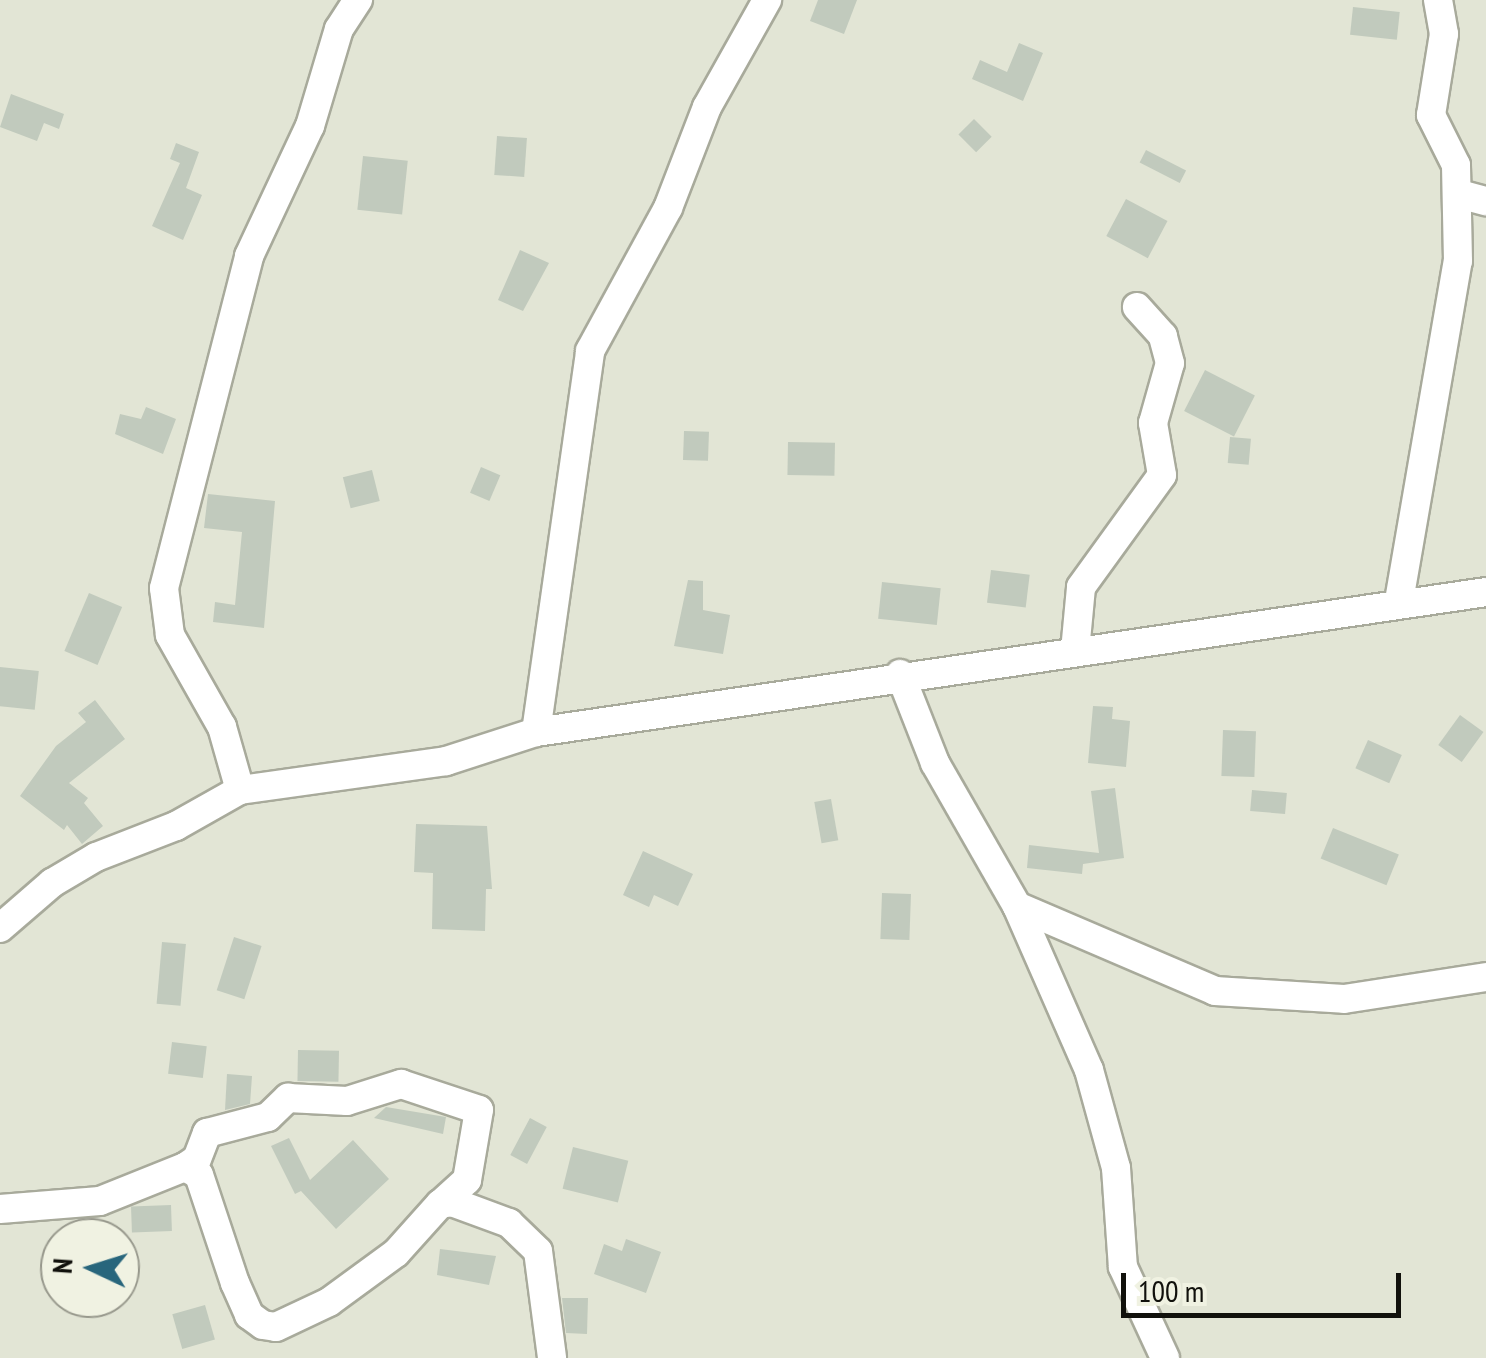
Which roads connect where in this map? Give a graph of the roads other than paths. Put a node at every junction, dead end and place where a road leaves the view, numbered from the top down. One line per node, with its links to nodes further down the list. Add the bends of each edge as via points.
1 (358, 0): 11 (street, via 339,29 310,126 249,256 164,588 170,635 222,727)
2 (767, 0): 10 (street, via 707,107 668,208 590,351)
3 (1438, 0): 4 (street, via 1444,34 1431,115)
4 (1472, 197): 7 (street)
5 (1138, 308): 8 (street, via 1163,336 1170,363 1153,423 1162,475 1081,587)
6 (1486, 592): 7 (street)
7 (1400, 601): 8 (street)
8 (1076, 651): 9 (street)
9 (900, 674): 10 (street); 12 (street, via 936,763)
10 (536, 732): 11 (street, via 446,761)
11 (240, 790): 13 (street, via 176,826 96,857 52,883)
12 (1016, 906): 14 (street, via 1214,991 1344,998); 19 (street, via 1107,1123 1121,1201 1123,1267)
13 (0, 928)
14 (1486, 977)
15 (195, 1165): 16 (street, via 250,1314 276,1327 373,1271); 16 (street, via 208,1133 268,1117 288,1098 348,1101 402,1084 480,1110 467,1180); 17 (street, via 100,1201)
16 (440, 1204): 18 (street, via 472,1206 530,1238 538,1251)
17 (0, 1210)
18 (552, 1358)
19 (1165, 1358)

